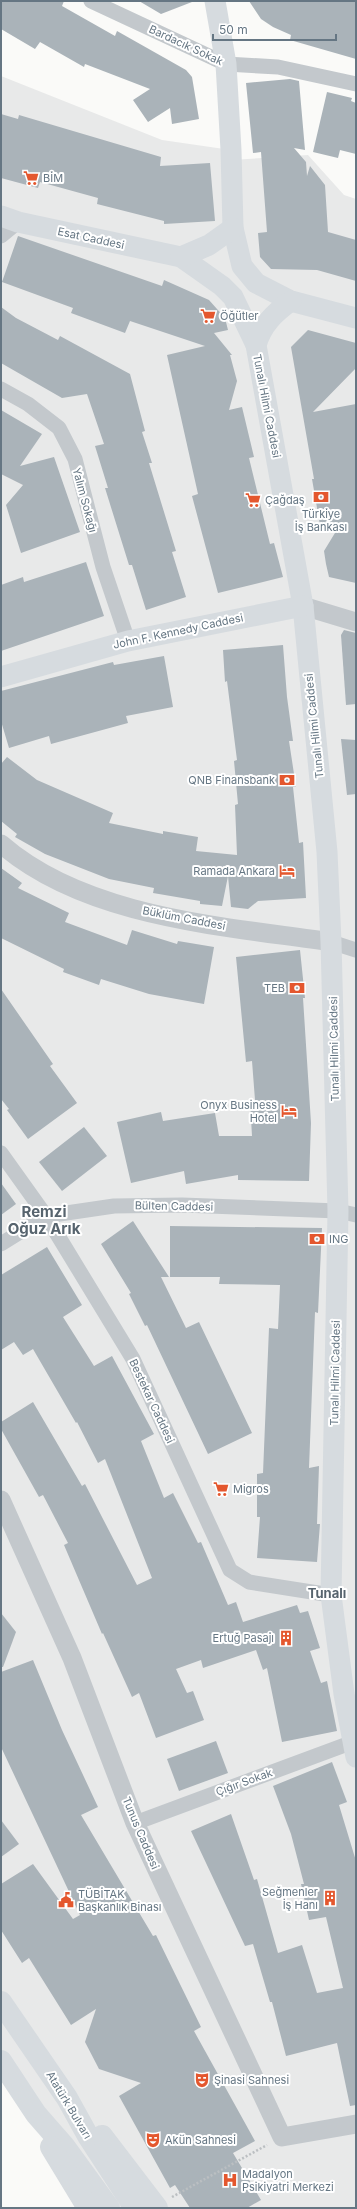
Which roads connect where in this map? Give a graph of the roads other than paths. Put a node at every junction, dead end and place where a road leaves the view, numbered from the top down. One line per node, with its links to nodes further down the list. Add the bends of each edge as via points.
1 (91, 1): 3 (street, Bardacık Sokak)
2 (215, 1): 3 (main road)
3 (226, 64): 4 (street, Bardacık Sokak, via 278,67); 6 (main road)
4 (356, 84)
5 (9, 219): 7 (street); 8 (main road, Esat Caddesi)
6 (233, 228): 8 (main road, via 209,245); 9 (main road, via 238,256 247,275 256,283)
7 (1, 236)
8 (181, 257): 11 (main road, Tunalı Hilmi Caddesi, via 222,286 233,298)
9 (291, 301): 10 (main road); 11 (main road, via 269,319 260,332)
10 (356, 318)
11 (256, 345): 13 (main road, Tunalı Hilmi Caddesi)
12 (1, 389): 15 (street, Yalım Sokağı, via 28,404 59,428 75,459 103,567)
13 (303, 606): 14 (street, John F. Kennedy Caddesi); 15 (main road, John F. Kennedy Caddesi); 18 (main road, Tunalı Hilmi Caddesi, via 327,852)
14 (356, 622)
15 (128, 641): 16 (main road, John F. Kennedy Caddesi)
16 (1, 677)
17 (1, 844): 18 (street, Büklüm Caddesi, via 59,883 158,915)
18 (331, 942): 19 (street, Büklüm Caddesi); 21 (main road, Tunalı Hilmi Caddesi)
19 (356, 950)
20 (1, 1153): 22 (street, Bestekar Caddesi)
21 (347, 1213): 22 (street, Bülten Caddesi, via 182,1205 114,1206); 25 (main road, Tunalı Hilmi Caddesi)
22 (46, 1216): 23 (street, Bülten Caddesi); 25 (street, Bestekar Caddesi, via 133,1360 230,1570 249,1582)
23 (1, 1244)
24 (1, 1500): 27 (street, Tunus Caddesi, via 72,1658)
25 (331, 1595): 26 (main road, Tunalı Hilmi Caddesi)
26 (354, 1750): 27 (street, Çığır Sokak)
27 (135, 1823): 31 (street, Tunus Caddesi, via 282,2137)
28 (1, 2002): 32 (main road, Atatürk Bulvarı, via 67,2098 88,2136)
29 (1, 2061): 30 (main road)
30 (36, 2114): 33 (main road, via 53,2152); 34 (main road, via 64,2146)
31 (356, 2124)
32 (149, 2207)
33 (88, 2208)
34 (109, 2208)

